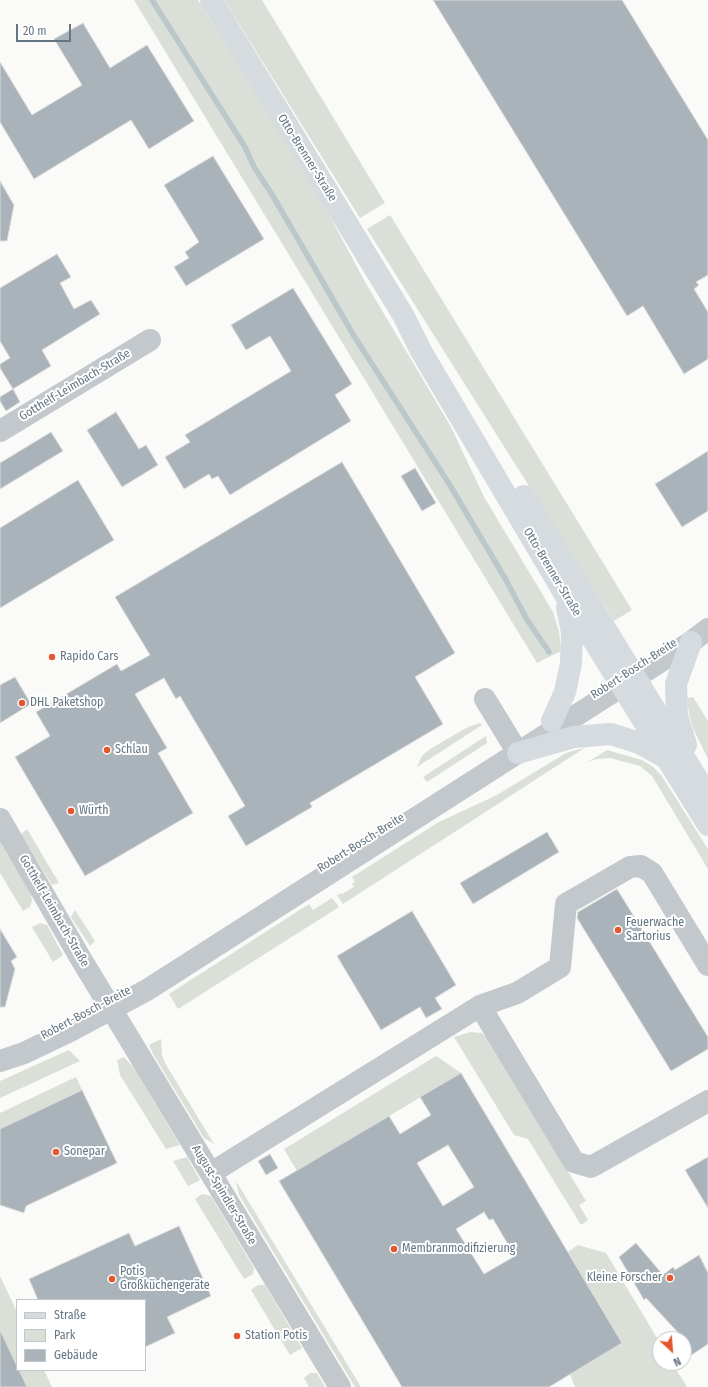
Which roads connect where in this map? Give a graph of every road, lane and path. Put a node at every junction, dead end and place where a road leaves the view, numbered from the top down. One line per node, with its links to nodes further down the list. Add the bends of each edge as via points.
1 (211, 0): 2 (main road, Otto-Brenner-Straße)
2 (404, 315): 5 (main road, Otto-Brenner-Straße, via 436,377); 9 (main road, Otto-Brenner-Straße, via 428,346)
3 (150, 340): 4 (street, Gotthelf-Leimbach-Straße)
4 (0, 431)
5 (564, 592): 9 (main road, Otto-Brenner-Straße); 11 (main road, via 572,633 571,663 565,692)
6 (708, 624): 9 (street, Robert-Bosch-Breite, via 684,636)
7 (708, 629): 8 (street, Robert-Bosch-Breite)
8 (691, 642): 9 (street, Robert-Bosch-Breite); 14 (main road, via 676,684 676,699 677,715)
9 (627, 678): 11 (street, Robert-Bosch-Breite); 12 (street, Robert-Bosch-Breite); 13 (main road, Otto-Brenner-Straße); 14 (main road, Otto-Brenner-Straße)
10 (485, 699): 12 (street)
11 (552, 721): 12 (street, Robert-Bosch-Breite)
12 (516, 749): 13 (main road, via 574,737 611,734 639,743); 20 (street, Robert-Bosch-Breite, via 147,990)
13 (667, 758): 17 (main road, Otto-Brenner-Straße)
14 (694, 773): 15 (main road, Otto-Brenner-Straße)
15 (708, 796)
16 (0, 819): 20 (street, Gotthelf-Leimbach-Straße)
17 (708, 825)
18 (708, 965): 19 (street, via 652,873 636,866 620,872 566,904 560,967 517,993)
19 (480, 1006): 22 (street, via 574,1162 591,1167); 23 (street)
20 (110, 1007): 21 (street, Robert-Bosch-Breite, via 21,1047); 23 (street, August-Spindler-Straße)
21 (6, 1059)
22 (708, 1101)
23 (211, 1173): 24 (street, August-Spindler-Straße)
24 (340, 1387)

